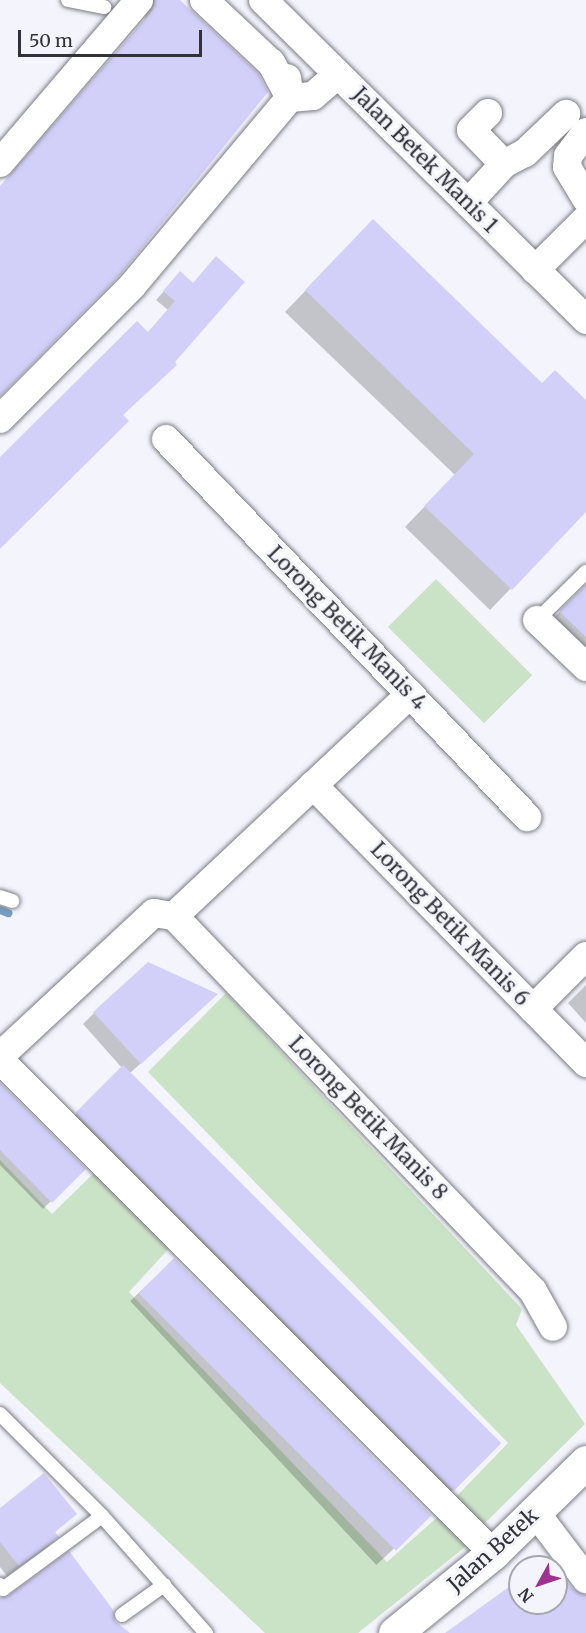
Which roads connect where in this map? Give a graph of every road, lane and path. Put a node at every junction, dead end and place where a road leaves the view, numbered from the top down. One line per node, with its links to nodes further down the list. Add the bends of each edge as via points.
1 (68, 0): 5 (lane)
2 (139, 0): 11 (street)
3 (204, 0): 8 (street, via 271,63)
4 (263, 0): 6 (street, Jalan Betek Manis 1)
5 (104, 7)
6 (306, 43): 7 (street, Jalan Betek Manis 1); 8 (street, via 285,68)
7 (338, 74): 8 (street, via 313,96); 14 (street, Jalan Betek Manis 1)
8 (290, 98): 18 (street, via 132,286)
9 (488, 113): 12 (street, via 471,130)
10 (576, 123): 12 (street); 13 (street, via 567,167)
11 (0, 163)
12 (504, 164): 14 (street)
13 (586, 200)
14 (468, 203): 16 (street, Jalan Betek Manis 1)
15 (586, 219): 16 (street)
16 (535, 270): 17 (street, Jalan Betek Manis 1)
17 (586, 320)
18 (0, 418)
19 (166, 439): 23 (street, Lorong Betik Manis 4)
20 (586, 572): 21 (lane)
21 (537, 620): 22 (street)
22 (586, 667)
23 (410, 694): 24 (street); 25 (street, Lorong Betik Manis 4)
24 (313, 785): 26 (street); 28 (street, Lorong Betik Manis 6)
25 (527, 817)
26 (174, 916): 29 (street, via 154,913); 31 (street, Lorong Betik Manis 8, via 533,1291)
27 (586, 956): 28 (street)
28 (533, 1009): 30 (street, Lorong Betik Manis 6)
29 (0, 1058): 36 (street)
30 (586, 1063)
31 (553, 1327)
32 (0, 1414): 35 (lane)
33 (586, 1462): 34 (street, Jalan Betek)
34 (536, 1512): 36 (street, Jalan Betek); 37 (street)
35 (102, 1516): 38 (lane, via 3,1589); 39 (lane)
36 (493, 1553): 42 (street, Jalan Betek)
37 (586, 1579)
38 (0, 1585)
39 (164, 1585): 40 (lane); 41 (lane)
40 (122, 1615)
41 (206, 1633)
42 (395, 1633)

